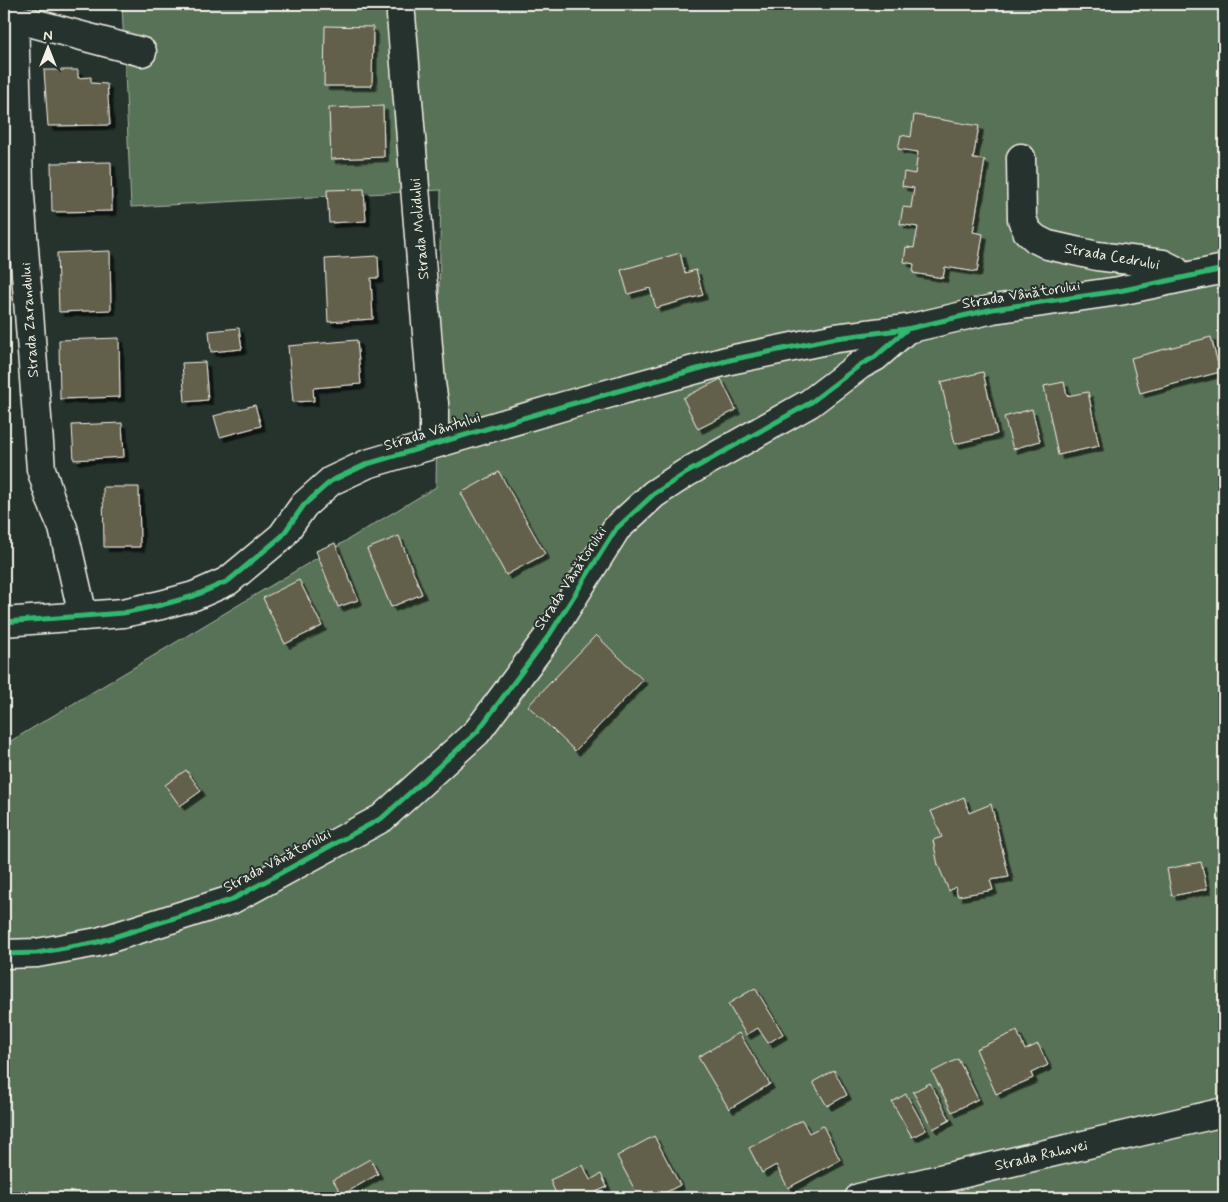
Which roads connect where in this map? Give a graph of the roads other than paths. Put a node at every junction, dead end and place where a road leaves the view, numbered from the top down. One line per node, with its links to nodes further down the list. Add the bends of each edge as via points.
1 (401, 16): 8 (street, Strada Molidului, via 434,403)
2 (9, 17): 3 (street, Strada Zarandului); 9 (street, Strada Zarandului, via 41,469 64,528)
3 (142, 52)
4 (1021, 158): 6 (street, Strada Cedrului, via 1022,219 1036,239 1048,245 1097,256 1163,264 1175,270)
5 (1224, 269): 6 (street, Strada Vânătorului)
6 (1178, 278): 7 (street, Strada Vânătorului, via 1119,291 993,309)
7 (908, 329): 8 (street, Strada Vântului, via 836,338 730,360); 11 (street, Strada Vânătorului, via 810,403 654,494 616,529 550,634 477,732 382,818 231,900 98,942 37,953)
8 (434, 443): 9 (street, Strada Vântului, via 367,464 331,481 304,505 282,536 228,581 194,596 161,605 123,613)
9 (83, 616): 10 (street, Strada Vântului)
10 (4, 622)
11 (4, 954)
12 (1224, 1112): 13 (street, Strada Rahovei)
13 (859, 1198)

